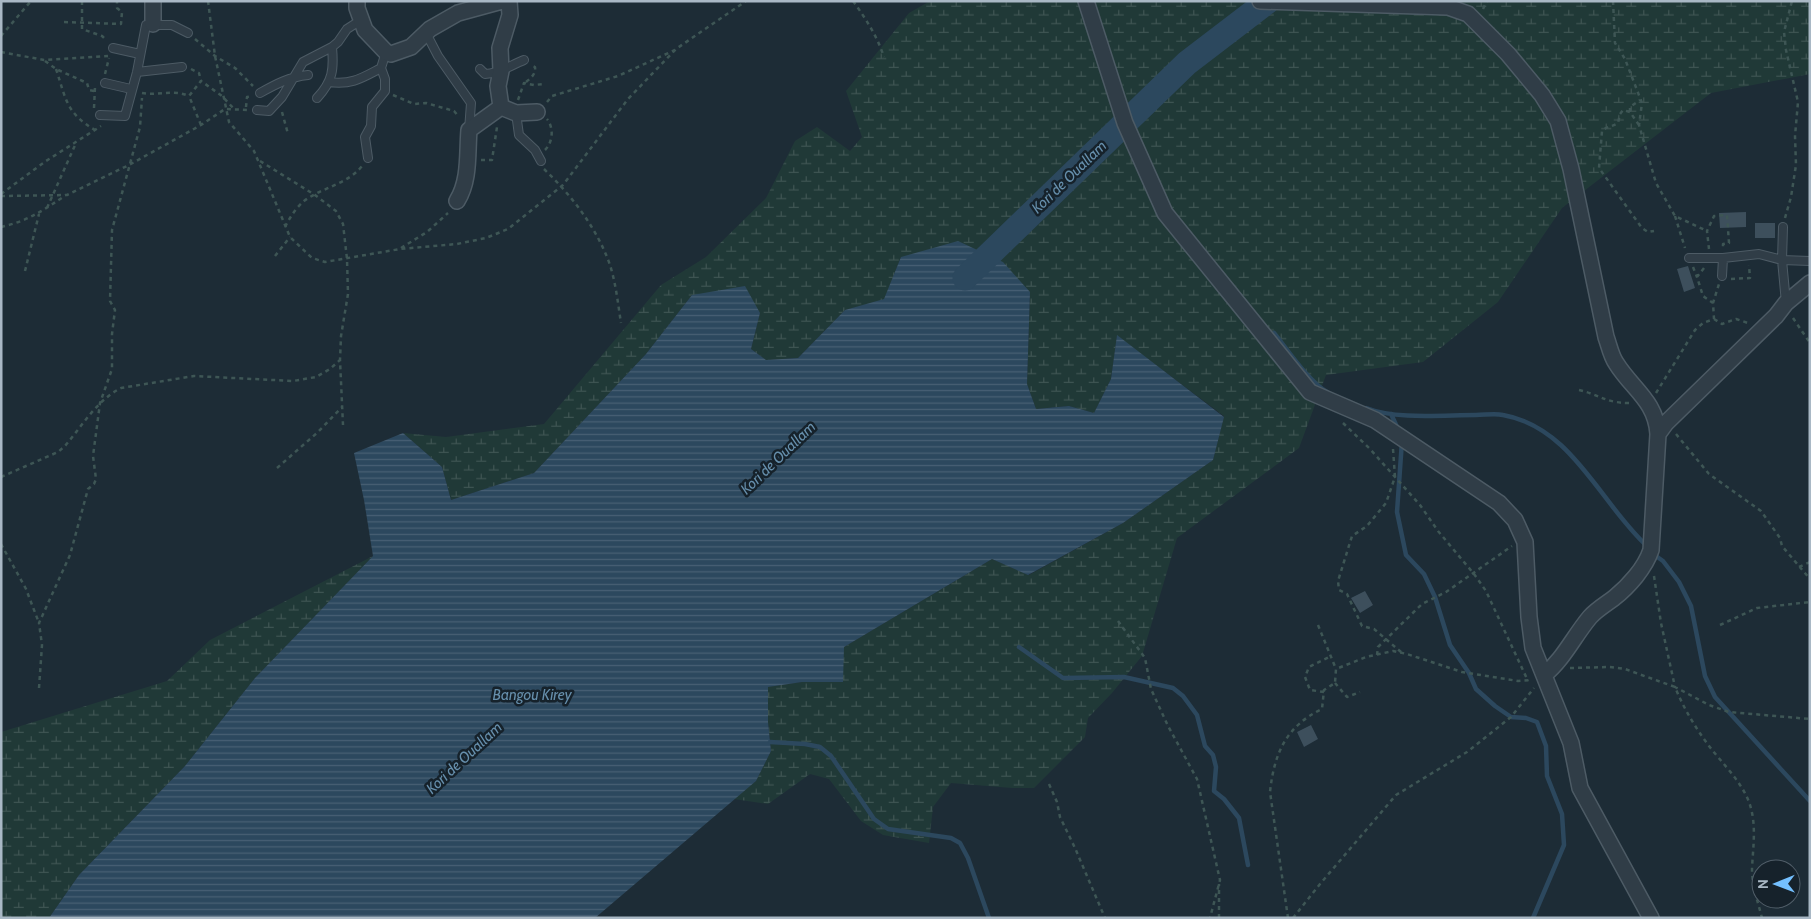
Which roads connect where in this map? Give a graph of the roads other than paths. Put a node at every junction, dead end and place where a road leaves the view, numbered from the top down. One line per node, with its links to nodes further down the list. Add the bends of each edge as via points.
1 (153, 1): 8 (street)
2 (357, 1): 7 (street)
3 (502, 1): 10 (street, via 458,13)
4 (510, 1): 19 (street, via 510,15 500,48)
5 (1086, 1): 46 (street, via 1125,122 1164,213 1310,392 1375,420 1499,503 1515,520 1524,538 1533,648)
6 (1260, 1): 45 (street, via 1448,7 1468,14 1508,54 1542,95 1558,121 1606,337 1615,362 1648,402)
7 (361, 20): 11 (lane, via 347,29); 13 (street, via 365,30)
8 (153, 24): 9 (lane, via 172,25); 14 (lane, via 146,24)
9 (188, 33)
10 (426, 33): 13 (street, via 401,52); 33 (lane, via 471,103)
11 (332, 47): 22 (lane, via 303,62); 23 (lane, via 334,63)
12 (113, 48): 14 (lane)
13 (386, 52): 17 (lane)
14 (140, 54): 20 (lane)
15 (524, 60): 19 (lane)
16 (182, 67): 20 (lane)
17 (382, 68): 23 (lane, via 353,82); 34 (lane, via 385,92 372,107 371,126 365,137)
18 (480, 69): 19 (lane, via 485,74)
19 (501, 71): 28 (street, via 498,86)
20 (137, 72): 25 (lane)
21 (308, 75): 22 (lane)
22 (293, 77): 26 (lane); 29 (lane, via 269,111)
23 (329, 82): 27 (lane)
24 (105, 83): 25 (lane)
25 (131, 89): 32 (lane, via 125,116)
26 (260, 93)
27 (317, 98)
28 (501, 107): 31 (street); 33 (street)
29 (257, 110)
30 (537, 112): 31 (street)
31 (516, 114): 35 (lane, via 519,135 535,150)
32 (100, 115)
33 (469, 130): 36 (street, via 466,181)
34 (368, 158)
35 (541, 162)
36 (457, 201)
37 (1782, 227): 40 (lane)
38 (1689, 258): 39 (lane)
39 (1722, 258): 40 (lane, via 1759,254); 42 (lane)
40 (1782, 260): 41 (lane); 44 (lane)
41 (1810, 261)
42 (1723, 278)
43 (1810, 283): 44 (street)
44 (1786, 303): 45 (street)
45 (1662, 428): 46 (street, via 1649,558 1626,586 1591,616)
46 (1549, 671): 47 (street, via 1571,743 1580,788)
47 (1651, 918)

